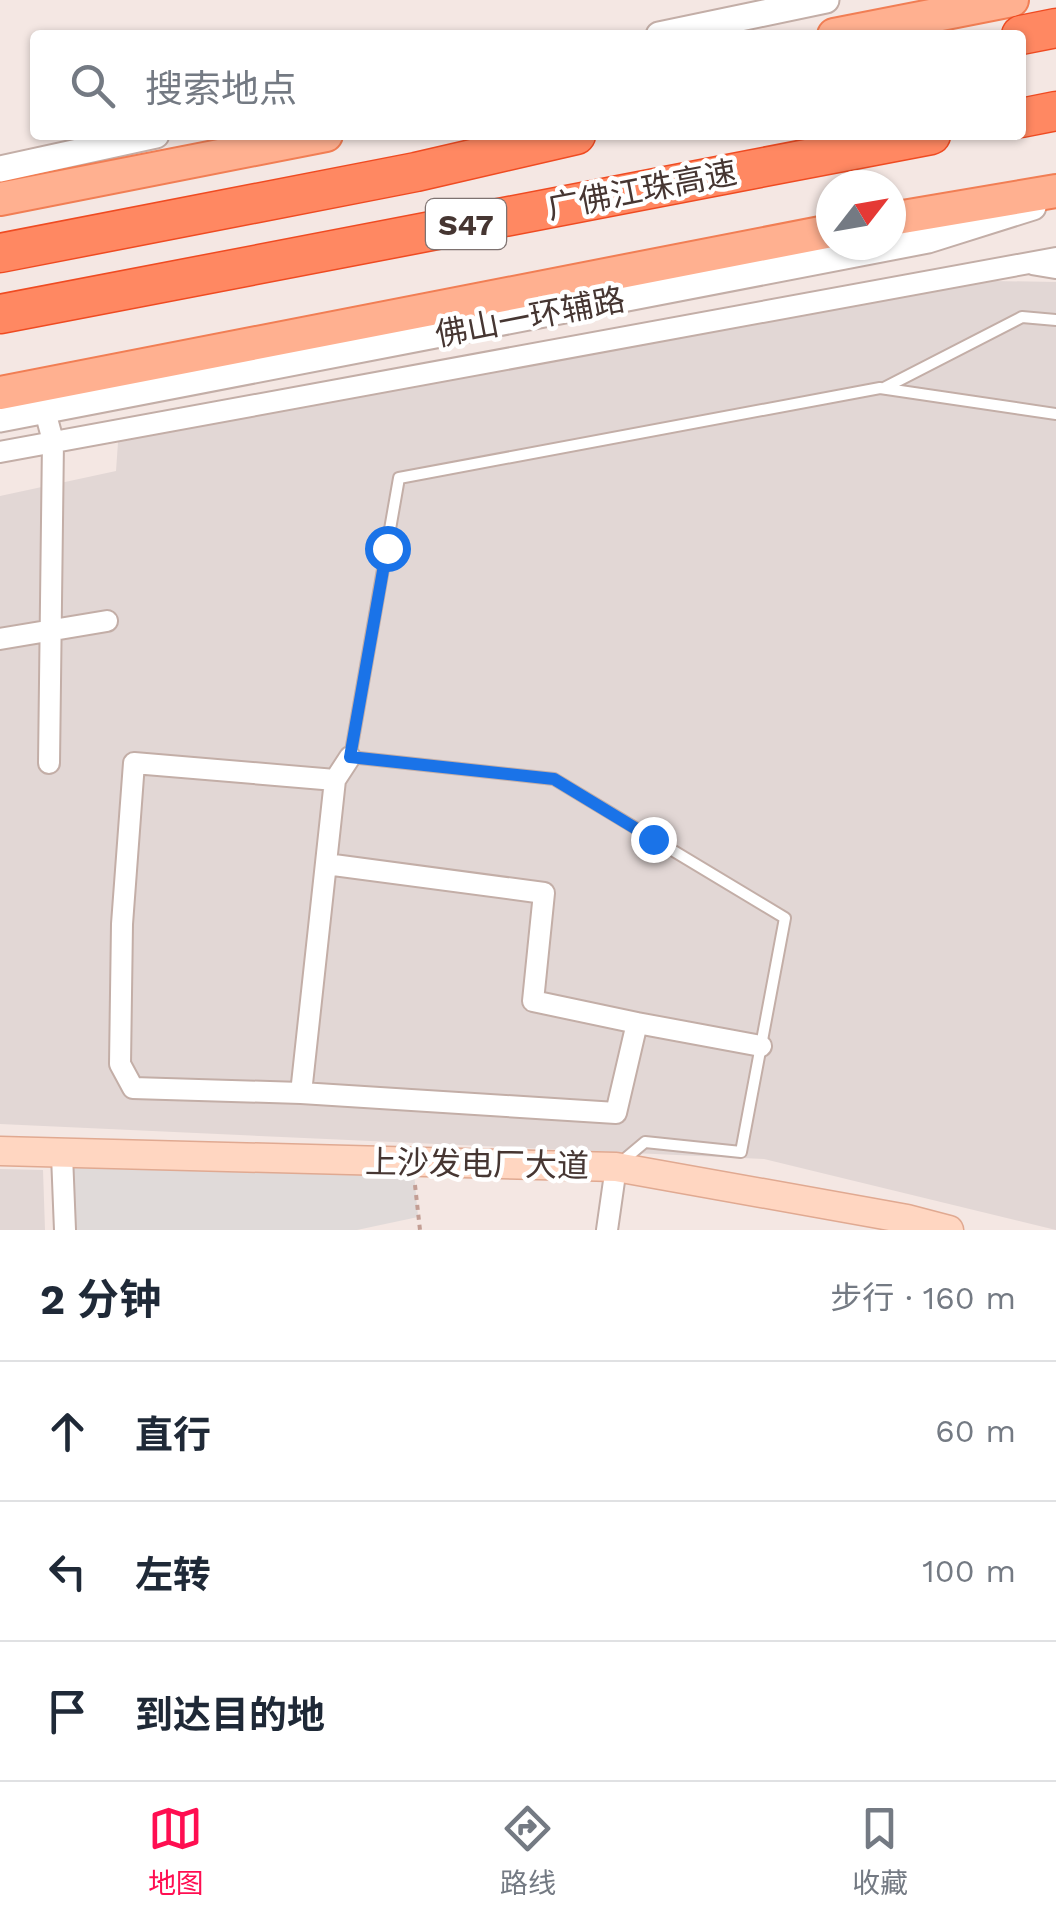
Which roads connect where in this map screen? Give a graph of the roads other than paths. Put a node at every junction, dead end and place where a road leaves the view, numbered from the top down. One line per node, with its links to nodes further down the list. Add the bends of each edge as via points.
1 (826, 0): 4 (street)
2 (1012, 0): 5 (main road)
3 (1056, 28): 6 (highway)
4 (683, 30)
5 (859, 30)
6 (1026, 34)
7 (1056, 111): 8 (highway)
8 (1026, 117)
9 (134, 140): 13 (street)
10 (301, 140): 15 (main road)
11 (554, 140): 19 (highway, 广佛江珠高速 / S47)
12 (906, 140): 23 (highway, 广佛江珠高速 / S47)
13 (0, 170)
14 (1056, 191): 17 (main road)
15 (0, 199)
16 (1056, 200): 27 (street, 佛山一环辅路, via 928,240)
17 (906, 216)
18 (816, 234): 26 (main road, 佛山一环辅路)
19 (0, 254)
20 (1056, 258): 21 (street)
21 (1013, 266): 22 (lane); 30 (street)
22 (1056, 273)
23 (0, 314)
24 (1056, 320): 25 (lane, via 1022,316)
25 (883, 389): 28 (lane); 35 (lane, via 399,478)
26 (0, 393)
27 (45, 411): 29 (street, 佛山一环辅路); 30 (street)
28 (1056, 414)
29 (0, 419)
30 (53, 441): 31 (street); 33 (street)
31 (0, 452)
32 (107, 621): 33 (street)
33 (50, 630): 34 (street); 36 (street)
34 (0, 639)
35 (350, 757): 37 (street); 40 (lane, via 554,779 784,918)
36 (48, 763)
37 (335, 780): 38 (street); 41 (street, via 134,763 120,1064 133,1088)
38 (326, 864): 39 (street, via 544,892 533,1002); 41 (street)
39 (636, 1024): 40 (street); 41 (street, via 616,1113)
40 (761, 1046): 44 (lane, via 741,1152 645,1142)
41 (302, 1093)
42 (0, 1151): 43 (main road, 上沙发电厂大道)
43 (62, 1155): 44 (main road, 上沙发电厂大道); 46 (street)
44 (616, 1167): 45 (main road, 上沙发电厂大道); 47 (street)
45 (905, 1224): 48 (main road, 上沙发电厂大道)
46 (65, 1230)
47 (607, 1230)
48 (949, 1230)

